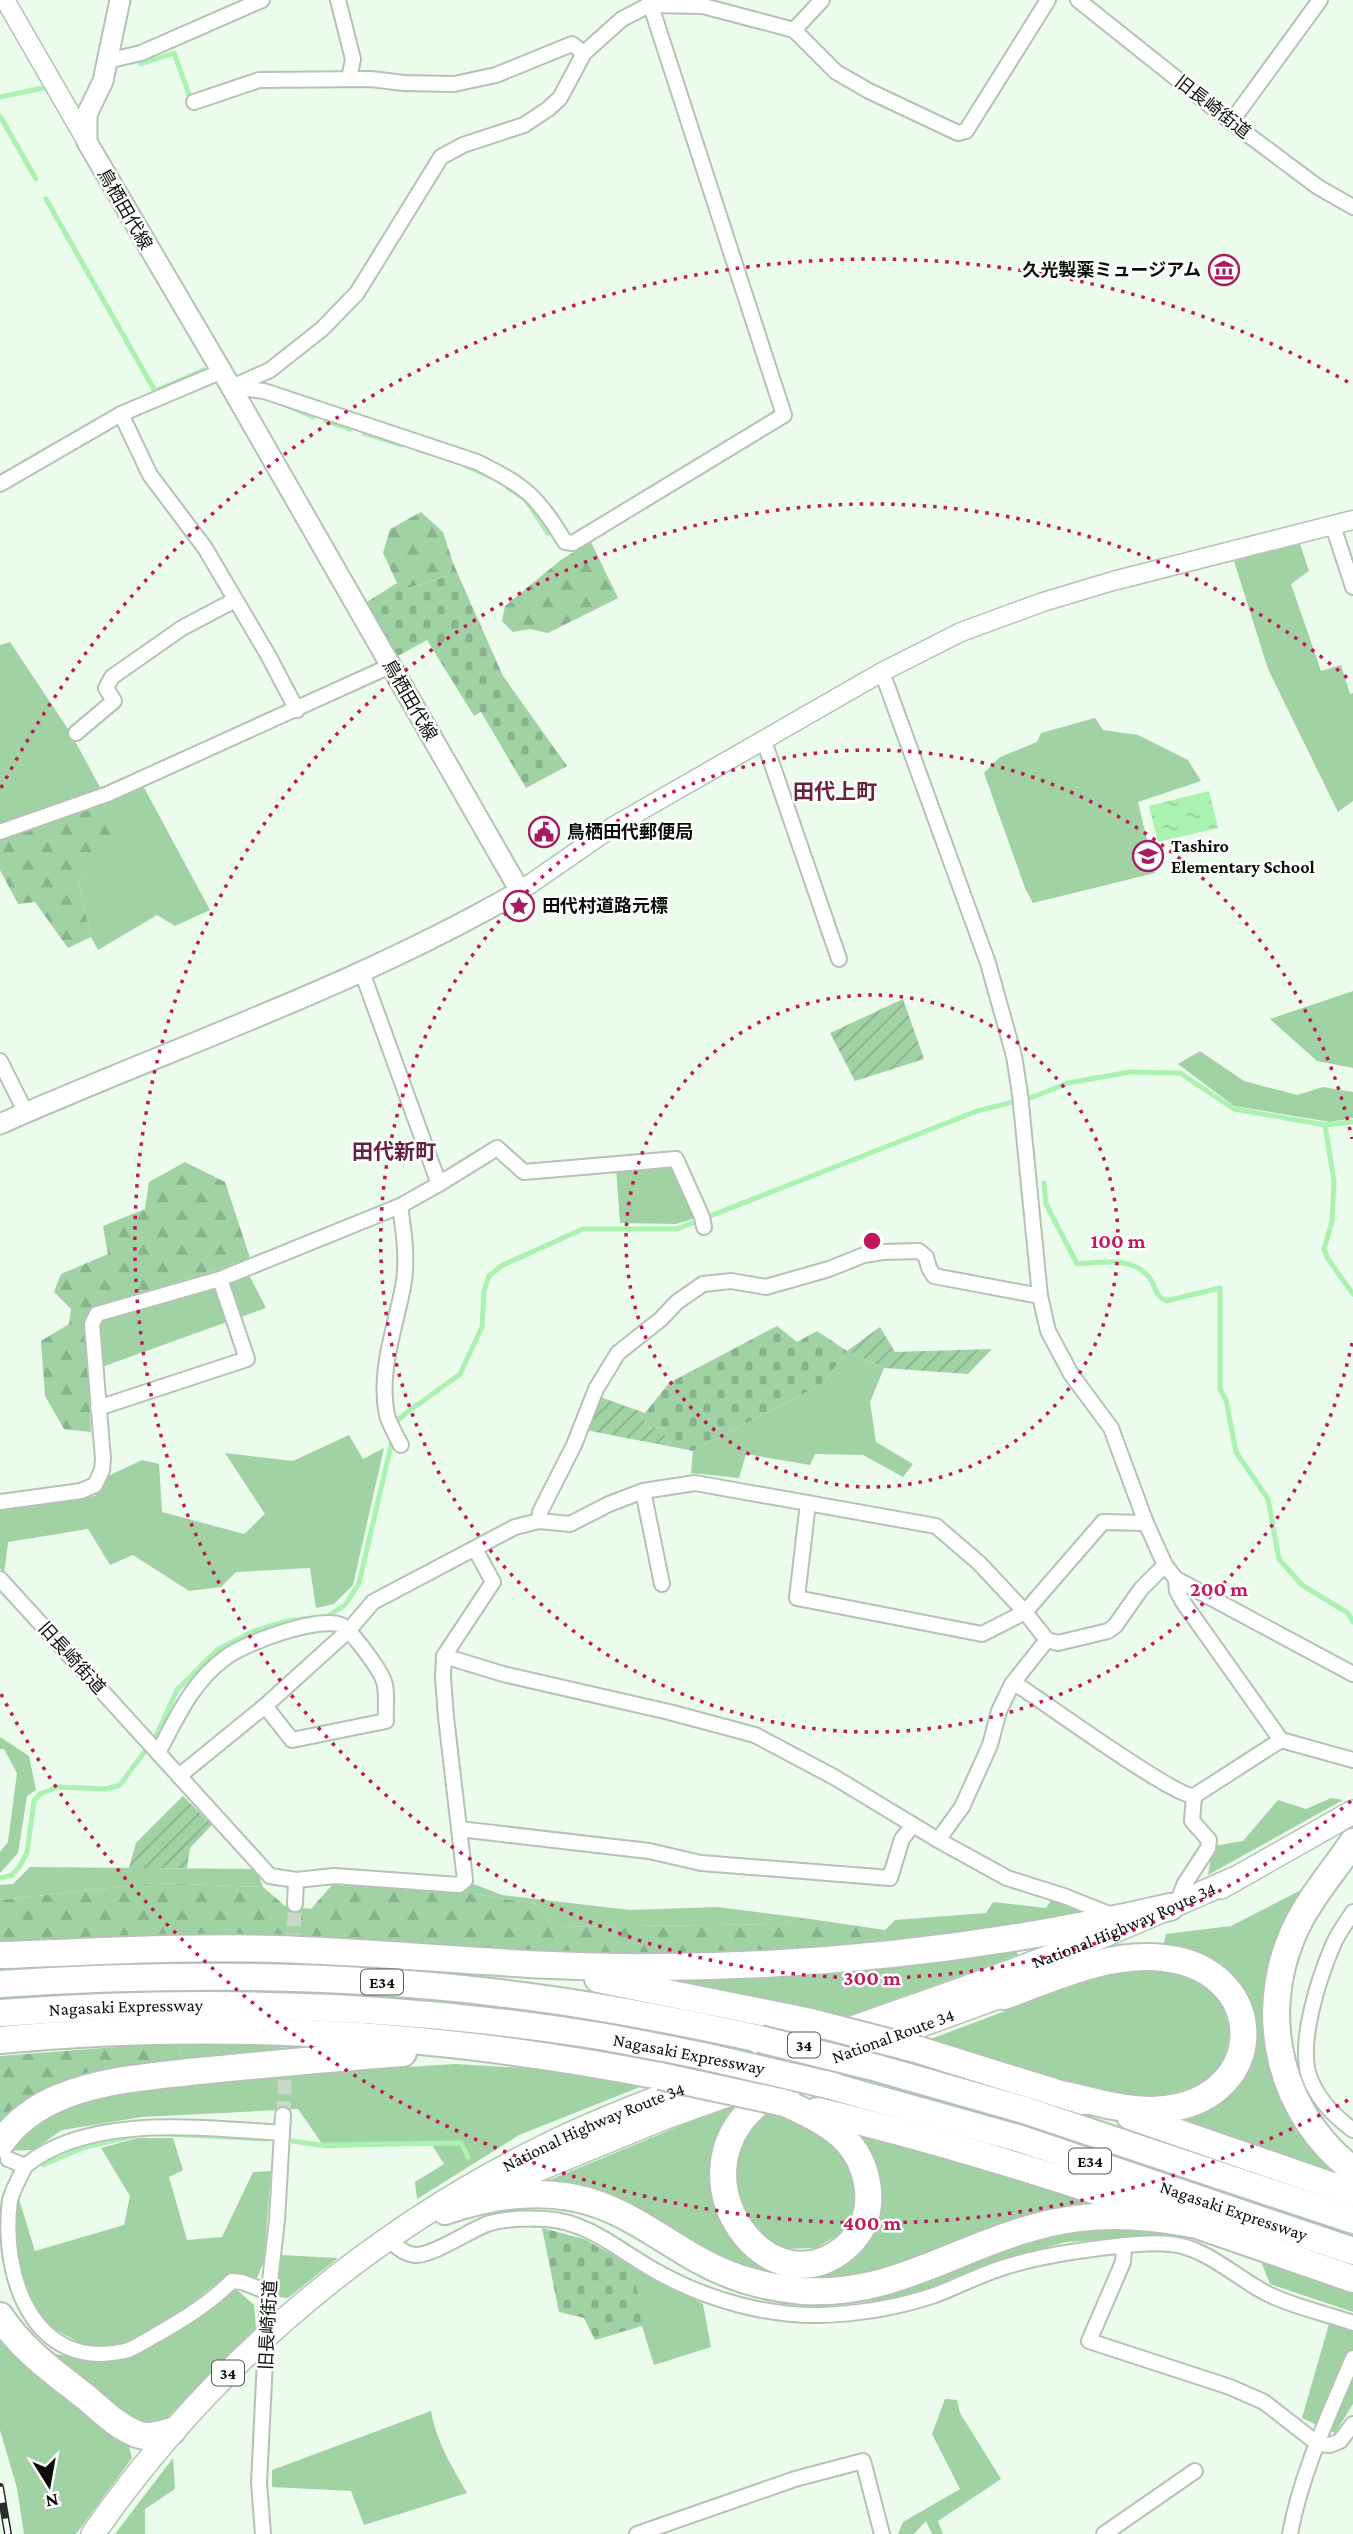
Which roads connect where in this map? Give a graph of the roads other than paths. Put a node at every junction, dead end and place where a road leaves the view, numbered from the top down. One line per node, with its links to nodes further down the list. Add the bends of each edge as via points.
1 (5, 0): 16 (street)
2 (120, 0): 12 (main road)
3 (262, 0): 12 (street, via 166,44)
4 (338, 0): 13 (street, via 353,59)
5 (821, 0): 10 (street)
6 (1048, 0): 10 (street, via 967,131 958,133 836,72)
7 (1078, 0): 15 (street, 旧長崎街道)
8 (1320, 0): 15 (street)
9 (649, 3): 10 (street, via 703,6); 11 (street, via 622,19); 18 (street, via 784,415 573,543 565,542 532,494 477,462)
10 (794, 30)
11 (584, 53): 13 (street, via 572,44 496,75 454,84); 18 (street, via 560,98 548,109 524,125 463,145 442,157 357,293 322,329 270,370)
12 (107, 61): 16 (main road, via 87,114)
13 (349, 79): 14 (street, via 259,80)
14 (194, 102)
15 (1231, 122): 17 (street, 旧長崎街道, via 1318,187)
16 (86, 142): 18 (main road, 鳥栖田代線)
17 (1353, 207)
18 (226, 379): 19 (street); 25 (main road, 鳥栖田代線)
19 (121, 414): 20 (street); 24 (street, via 150,475 205,548)
20 (0, 484)
21 (1353, 520): 22 (street)
22 (1333, 526): 23 (street); 26 (street, via 1043,602 961,632)
23 (1353, 587)
24 (235, 600): 27 (street); 28 (street, via 182,628 112,677 106,688 114,701)
25 (390, 666): 27 (street); 31 (main road, 鳥栖田代線)
26 (882, 672): 29 (street); 41 (street, via 988,963 1014,1056)
27 (297, 710): 30 (street, via 108,794)
28 (76, 733)
29 (764, 741): 31 (street, via 614,826); 32 (street)
30 (0, 832)
31 (520, 891): 33 (main road, via 461,926)
32 (839, 959)
33 (362, 972): 35 (main road); 37 (street)
34 (0, 1061): 35 (street)
35 (26, 1112): 36 (main road)
36 (0, 1124)
37 (439, 1184): 38 (street); 39 (street, via 497,1148 524,1172 676,1159)
38 (400, 1206): 40 (street); 43 (street, via 404,1285 387,1359 388,1418)
39 (703, 1222)
40 (220, 1279): 42 (street, via 97,1314 92,1324); 42 (street, via 247,1359)
41 (1040, 1296): 47 (street, via 934,1276 926,1257 907,1250 864,1255 766,1287 731,1281 703,1284 618,1353 596,1389); 48 (street, via 1059,1353 1111,1428)
42 (98, 1408): 45 (street, via 103,1459 95,1485)
43 (401, 1445)
44 (643, 1491): 46 (street, via 695,1483); 47 (street, via 570,1524); 53 (street)
45 (0, 1502)
46 (808, 1503): 54 (street, via 936,1526); 54 (street, via 797,1598 982,1634)
47 (539, 1521): 49 (street, via 515,1527)
48 (1146, 1523): 50 (street); 54 (street, via 1103,1522)
49 (475, 1549): 55 (street, via 373,1602); 57 (street, via 493,1582)
50 (1164, 1565): 52 (street); 56 (street, via 1108,1631 1058,1643)
51 (0, 1579): 62 (street, 旧長崎街道)
52 (1176, 1579): 58 (street); 61 (street, via 1183,1602)
53 (662, 1584)
54 (1025, 1612): 56 (street)
55 (349, 1630): 60 (street); 60 (street, via 384,1680 386,1721 292,1740); 62 (street, via 338,1624 287,1630 225,1657 186,1699)
56 (1047, 1640): 59 (street)
57 (444, 1656): 67 (street, via 755,1735); 68 (street)
58 (1353, 1674)
59 (1012, 1684): 65 (street, via 1158,1779); 69 (street, via 962,1807)
60 (265, 1706): 64 (street)
61 (1281, 1740): 63 (street); 65 (street)
62 (158, 1753): 64 (street)
63 (1353, 1760)
64 (179, 1776): 72 (street, via 270,1877)
65 (1194, 1796): 74 (street, via 1192,1821 1209,1840 1208,1848)
66 (1353, 1812): 71 (highway, National Highway Route 34 / 34)
67 (913, 1825): 68 (street, via 902,1839 890,1878 701,1863 649,1851); 69 (street)
68 (459, 1829): 72 (street, via 465,1881 459,1885 334,1876)
69 (938, 1840): 76 (street, via 1007,1878)
70 (1353, 1842): 92 (highway, via 1293,1933 1282,1961 1275,2014 1281,2063 1301,2112 1328,2148)
71 (1234, 1879): 74 (highway, National Highway Route 34 / 34); 80 (highway, National Route 34 / 34, via 1112,1948)
72 (296, 1880): 73 (street)
73 (295, 1904)
74 (1173, 1906): 76 (highway); 97 (highway, National Highway Route 34 / 34, via 1041,1960 609,2117 494,2172)
75 (1353, 1912): 88 (street, via 1334,1943 1309,2021 1305,2049 1309,2076 1323,2102)
76 (1122, 1919): 78 (highway, via 938,1951 856,1959 659,1968)
77 (5, 1955): 78 (highway, via 276,1949)
78 (493, 1963): 83 (highway, bridge)
79 (0, 1983): 95 (highway, Nagasaki Expressway / E34, bridge, via 232,1976 412,1984 590,2005 877,2068 1024,2110)
80 (1004, 1996): 83 (highway, National Route 34 / 34); 85 (highway, via 1097,1964 1162,1957 1198,1966 1236,1999 1243,2045 1230,2075 1205,2098 1146,2111)
81 (0, 2013): 99 (highway, Nagasaki Expressway / E34, bridge, via 154,2005 317,2007 594,2035 824,2084 1021,2138)
82 (0, 2040): 84 (highway, via 235,2032 404,2040)
83 (914, 2040): 85 (highway); 86 (highway, via 782,2088 757,2104 734,2131 726,2149 723,2181 740,2231 763,2253 811,2263 852,2241 867,2213 867,2183 855,2151 842,2135); 94 (highway, National Route 34 / 34, via 661,2119)
84 (541, 2054): 86 (highway, bridge); 90 (highway, via 412,2053 216,2069 113,2083 84,2089 28,2113)
85 (1066, 2095): 93 (highway)
86 (785, 2103): 96 (highway, via 933,2140)
87 (283, 2115): 89 (street, 旧長崎街道)
88 (1353, 2130)
89 (282, 2133): 91 (street, via 177,2126 108,2133 65,2143); 101 (street, 旧長崎街道)
90 (4, 2151): 91 (street)
91 (25, 2166): 101 (street, via 10,2200 6,2234 10,2273 22,2308 38,2329 60,2345 79,2352 127,2350 201,2308 232,2281)
92 (1353, 2170)
93 (1353, 2193)
94 (445, 2211): 96 (highway, via 486,2198 528,2193 578,2199 619,2214 723,2272 771,2287 827,2291 886,2282 1007,2236 1065,2220 1123,2215); 97 (highway, National Route 34 / 34)
95 (1353, 2220)
96 (1192, 2224): 100 (highway)
97 (388, 2239): 98 (street, via 401,2251 415,2255 430,2253 491,2223 524,2218 559,2220 590,2231 695,2290 731,2302 820,2315 877,2309 932,2296 1005,2266); 104 (highway, National Highway Route 34 / 34)
98 (1124, 2245): 103 (street, via 1169,2243 1189,2248 1269,2295); 108 (street, via 1123,2262 1089,2341 1265,2402)
99 (1353, 2251)
100 (1353, 2279)
101 (268, 2292): 104 (street, 旧長崎街道)
102 (0, 2316): 107 (highway, via 28,2350 109,2416 144,2436)
103 (1353, 2323)
104 (267, 2335): 107 (highway, National Highway Route 34 / 34); 111 (street, 旧長崎街道, via 259,2483)
105 (1353, 2358): 108 (street)
106 (1353, 2424): 108 (street, via 1340,2441)
107 (172, 2431): 110 (highway, National Highway Route 34 / 34)
108 (1318, 2444): 115 (street)
109 (1195, 2471): 114 (street)
110 (93, 2534)
111 (263, 2534)
112 (637, 2534): 113 (street, via 795,2479 863,2462)
113 (882, 2534)
114 (1104, 2534)
115 (1290, 2534)

